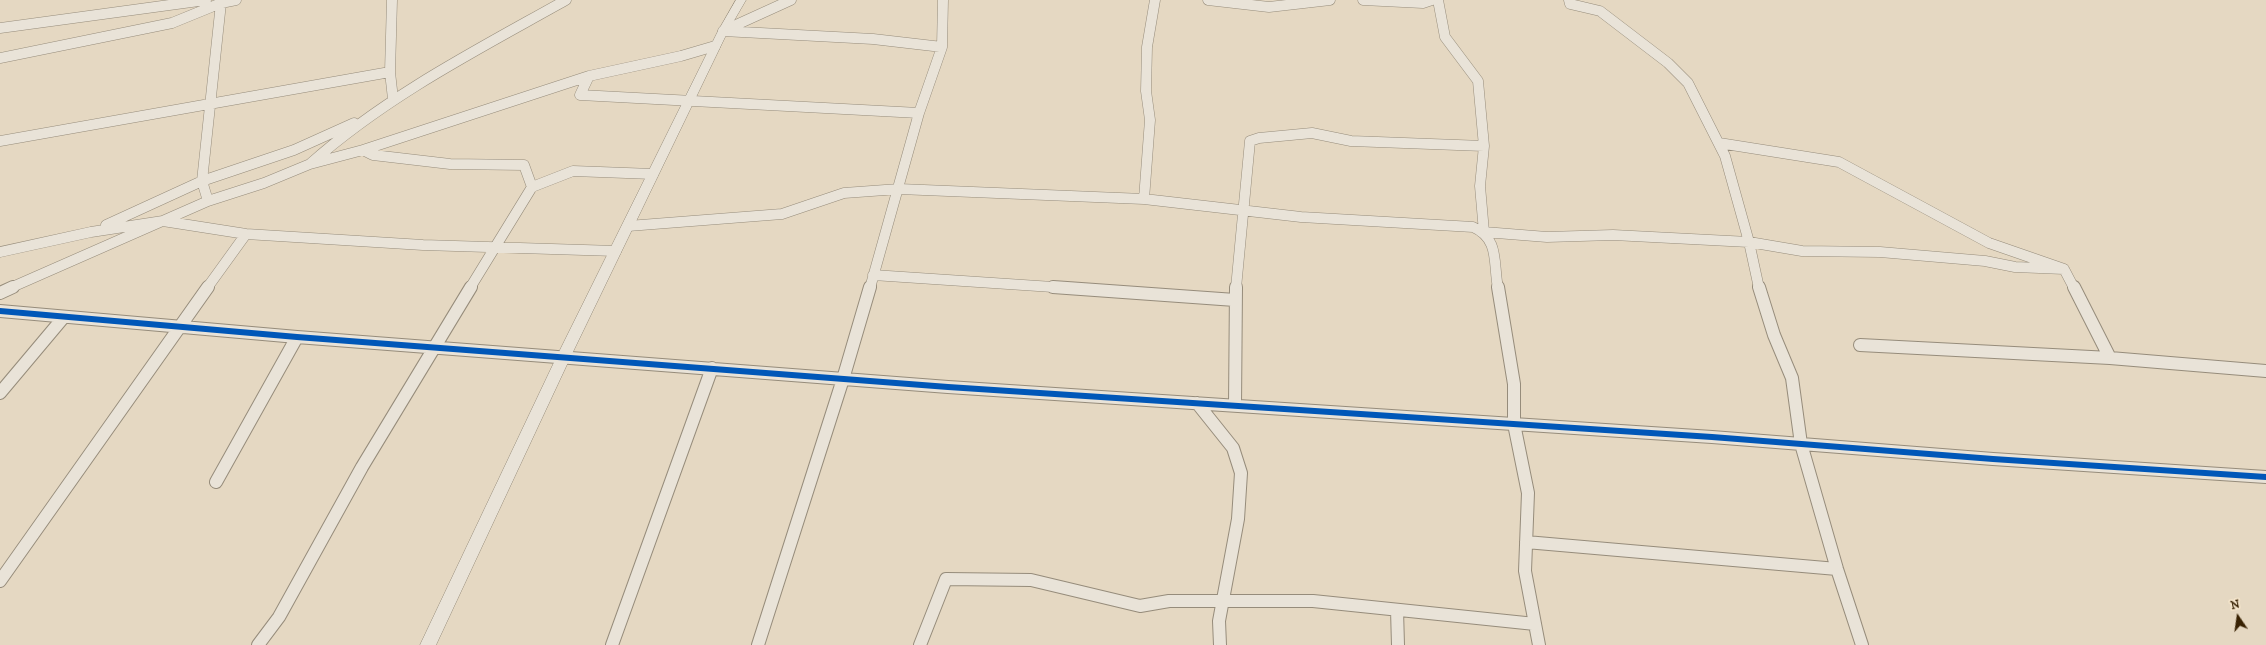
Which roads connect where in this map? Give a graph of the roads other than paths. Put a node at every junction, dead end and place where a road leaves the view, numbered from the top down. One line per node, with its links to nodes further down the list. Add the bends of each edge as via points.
1 (206, 0): 16 (street)
2 (236, 0): 15 (street)
3 (392, 0): 21 (street)
4 (566, 0): 23 (street)
5 (741, 0): 17 (street)
6 (791, 0): 17 (street)
7 (943, 0): 19 (street)
8 (1155, 0): 37 (street, via 1148,46 1146,91 1150,120)
9 (1208, 0): 10 (street, via 1269,8)
10 (1330, 0)
11 (1363, 0): 12 (street, via 1423,3)
12 (1432, 0)
13 (1438, 0): 30 (street, via 1445,37 1478,81)
14 (1569, 0): 29 (street, via 1570,4 1600,11 1668,63 1688,83)
15 (217, 2): 20 (street, via 194,16 167,24); 25 (street)
16 (0, 28)
17 (723, 31): 18 (street); 19 (street)
18 (715, 46): 22 (street); 24 (street)
19 (942, 47): 26 (street)
20 (0, 58)
21 (390, 72): 23 (street); 25 (street)
22 (589, 76): 24 (street, via 580,95); 31 (street)
23 (394, 99): 27 (street)
24 (690, 100): 26 (street); 33 (street)
25 (211, 102): 28 (street); 34 (street)
26 (919, 113): 36 (street)
27 (363, 119): 32 (street); 34 (street, via 294,150)
28 (0, 141)
29 (1719, 143): 45 (street); 49 (street, via 1839,162 1989,243)
30 (1484, 146): 39 (street, via 1351,141 1312,133 1258,138 1250,141); 43 (street, via 1480,186)
31 (363, 150): 32 (street); 35 (street, via 373,155 450,164 524,165)
32 (310, 164): 38 (street, via 264,183)
33 (653, 174): 35 (street, via 573,171); 41 (street)
34 (202, 181): 38 (street); 42 (street)
35 (532, 187): 46 (street)
36 (899, 189): 37 (street); 41 (street, via 844,193 782,214); 50 (street)
37 (1144, 199): 39 (street)
38 (208, 201): 40 (street)
39 (1245, 211): 43 (street, via 1301,217 1473,227); 52 (street)
40 (162, 221): 42 (street); 44 (street); 51 (street)
41 (628, 226): 47 (street)
42 (90, 232): 48 (street)
43 (1484, 232): 45 (street, via 1547,237 1613,234); 67 (street, via 1493,245 1514,384)
44 (246, 234): 46 (street); 55 (street)
45 (1749, 242): 49 (street, via 1802,251 1880,252 1985,261 2015,267); 68 (street, via 1762,299 1792,378)
46 (494, 247): 47 (street); 58 (street)
47 (616, 251): 59 (street)
48 (0, 252)
49 (2064, 269): 60 (street)
50 (873, 275): 52 (street); 63 (street)
51 (0, 293)
52 (1235, 300): 66 (street)
53 (0, 311): 54 (street)
54 (63, 318): 55 (street); 64 (street)
55 (179, 328): 56 (street); 73 (street)
56 (297, 338): 58 (street); 70 (street)
57 (1860, 345): 60 (street)
58 (435, 348): 59 (street); 77 (street, via 362,467 279,617)
59 (564, 356): 61 (street); 78 (street)
60 (2110, 358): 62 (street)
61 (712, 368): 63 (street); 79 (street)
62 (2266, 370)
63 (843, 379): 65 (street); 80 (street)
64 (0, 393)
65 (1197, 403): 66 (street); 74 (street, via 1233,448 1241,473 1238,520)
66 (1235, 406): 67 (street)
67 (1514, 424): 68 (street); 71 (street, via 1528,493)
68 (1801, 444): 69 (street); 72 (street)
69 (2266, 477)
70 (216, 482)
71 (1526, 542): 72 (street); 76 (street, via 1525,571)
72 (1837, 569): 85 (street)
73 (0, 581)
74 (1222, 600): 75 (street, via 1313,601); 81 (street, via 1169,601 1140,606 1031,580 946,579); 82 (street, via 1218,621)
75 (1397, 610): 76 (street); 83 (street)
76 (1535, 624): 84 (street)
77 (258, 645)
78 (428, 645)
79 (612, 645)
80 (758, 645)
81 (920, 645)
82 (1220, 645)
83 (1398, 645)
84 (1539, 645)
85 (1862, 645)

